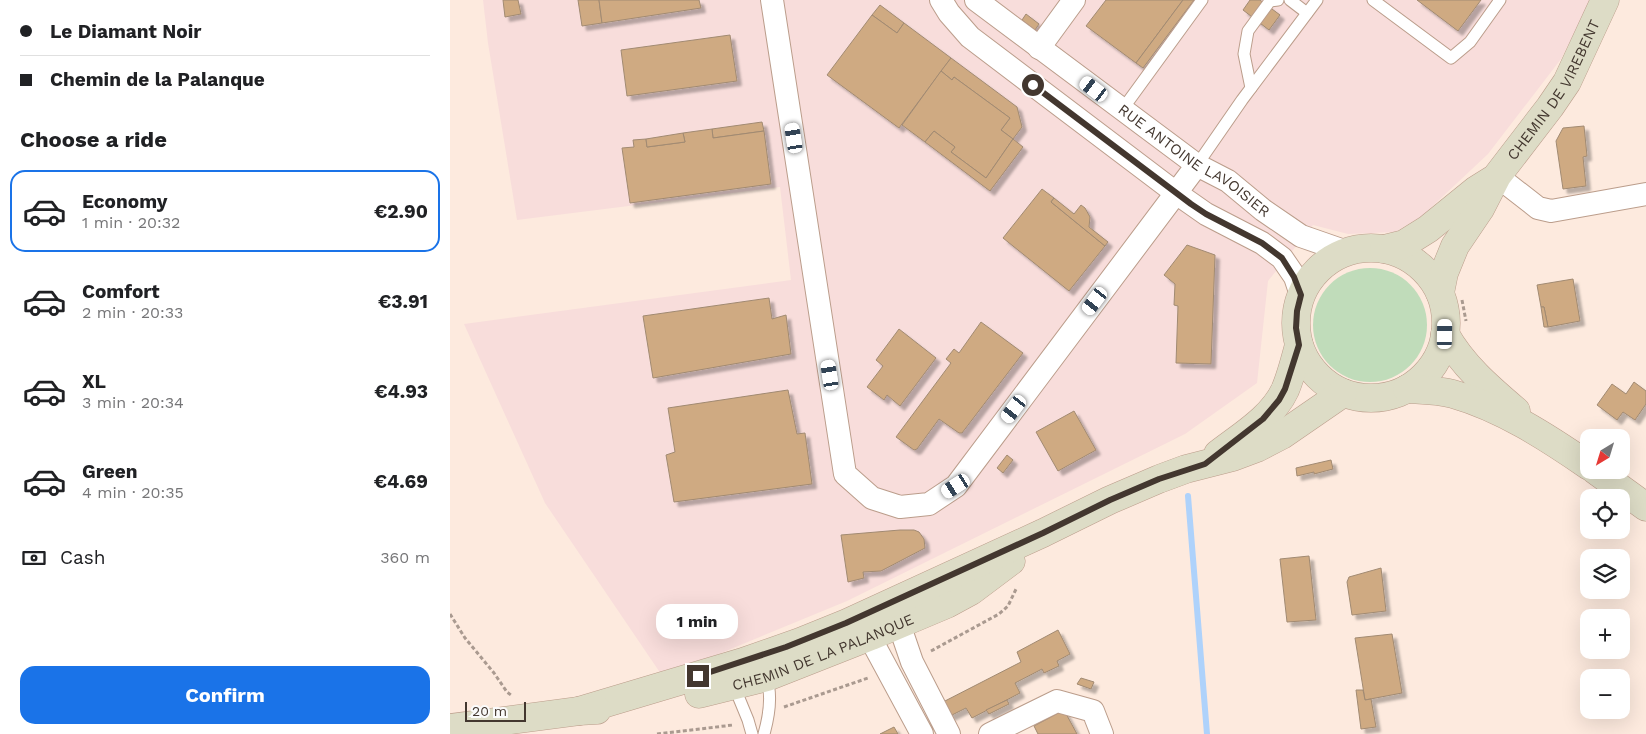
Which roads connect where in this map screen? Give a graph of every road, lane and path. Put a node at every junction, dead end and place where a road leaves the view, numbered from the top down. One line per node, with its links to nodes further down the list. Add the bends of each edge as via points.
1 (772, 0): 18 (street, via 845,474 872,498 900,507 929,504 956,486)
2 (941, 0): 18 (street, RUE ANTOINE LAVOISIER, via 970,37)
3 (976, 0): 13 (street, RUE ANTOINE LAVOISIER)
4 (1074, 0): 13 (street)
5 (1202, 0): 15 (lane)
6 (1278, 0): 14 (lane, via 1270,1 1248,31 1244,54)
7 (1290, 0): 12 (lane)
8 (1317, 0): 12 (lane)
9 (1373, 0): 10 (lane, via 1451,58 1470,42)
10 (1500, 0)
11 (1605, 0): 17 (street, CHEMIN DE VIREBENT, via 1567,82)
12 (1307, 13): 14 (lane)
13 (1039, 48): 15 (street, RUE ANTOINE LAVOISIER)
14 (1251, 88): 16 (lane)
15 (1122, 110): 16 (street, RUE ANTOINE LAVOISIER)
16 (1197, 165): 18 (street); 21 (street, RUE ANTOINE LAVOISIER, via 1228,181 1301,236)
17 (1497, 176): 19 (street, via 1538,208 1551,211); 20 (street, CHEMIN DE VIREBENT, via 1428,229 1404,244); 22 (street, CHEMIN DE VIREBENT, via 1480,210 1448,259)
18 (1176, 193): 23 (street, RUE ANTOINE LAVOISIER, via 1282,258)
19 (1646, 194)
20 (1384, 249): 21 (street); 22 (street, via 1402,254 1417,264)
21 (1348, 252): 23 (street, via 1328,261 1312,276)
22 (1440, 293): 24 (street, via 1445,313)
23 (1301, 295): 25 (street, via 1296,328)
24 (1445, 334): 26 (street, via 1438,356 1425,375); 28 (street, via 1468,367)
25 (1299, 345): 27 (street, via 1319,376); 30 (street, CHEMIN DE LA PALANQUE, via 1279,400 1263,419)
26 (1406, 389): 27 (street, via 1375,398); 28 (street, via 1451,393)
27 (1343, 392): 30 (street, CHEMIN DE LA PALANQUE, via 1257,448)
28 (1539, 432): 29 (street)
29 (1580, 460)
30 (1205, 464): 33 (street, CHEMIN DE LA PALANQUE, via 1159,479)
31 (1607, 479): 32 (street)
32 (1646, 507)
33 (1043, 533): 35 (street, CHEMIN DE LA PALANQUE); 36 (street, CHEMIN DE LA PALANQUE, via 1006,566 971,590)
34 (450, 614): 39 (path, via 507,692 524,701)
35 (873, 623): 36 (street, CHEMIN DE LA PALANQUE); 37 (street, CHEMIN DE LA PALANQUE, via 800,642); 38 (street, CHEMIN DE LA PALANQUE); 45 (street, via 874,645)
36 (898, 624): 46 (street, via 912,662)
37 (738, 674): 38 (street, CHEMIN DE LA PALANQUE); 39 (street, CHEMIN DE LA PALANQUE, via 580,711); 43 (lane)
38 (766, 677): 44 (lane, via 770,712)
39 (524, 719): 41 (street, CHEMIN DE LA PALANQUE)
40 (737, 724): 42 (path)
41 (450, 728)
42 (657, 734)
43 (752, 734)
44 (764, 734)
45 (922, 734)
46 (950, 734)
47 (990, 734): 48 (street, via 1057,701 1093,711)
48 (1102, 734)

